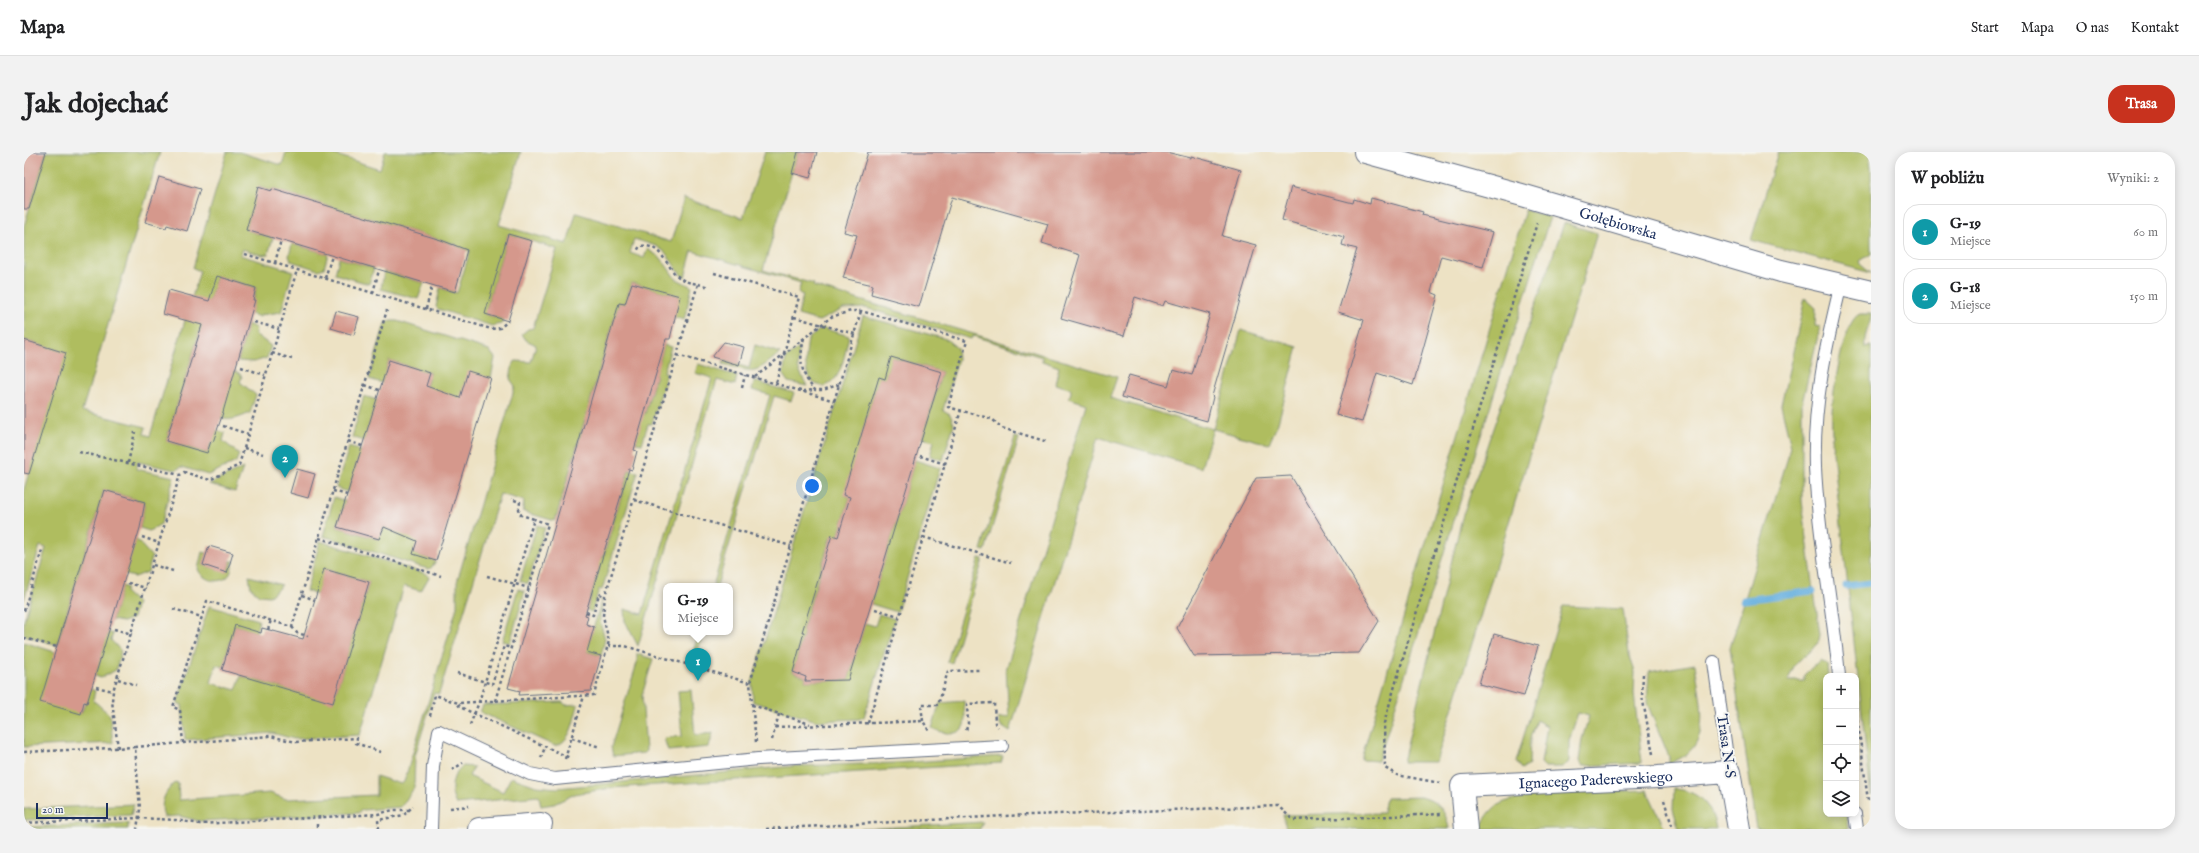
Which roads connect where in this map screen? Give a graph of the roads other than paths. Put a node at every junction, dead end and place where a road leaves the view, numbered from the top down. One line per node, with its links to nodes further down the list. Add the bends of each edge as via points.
1 (1365, 152): 2 (street, Gołębiowska, via 1781,271)
2 (1841, 284): 3 (street, Gołębiowska); 5 (lane, via 1819,389 1815,460 1822,541)
3 (1871, 292)
4 (1714, 662): 7 (lane, Trasa N-S)
5 (1839, 673)
6 (1002, 746): 11 (lane, via 757,753 559,779 530,774 439,731 433,766)
7 (1729, 772): 9 (street, Ignacego Paderewskiego, via 1462,786); 13 (street, Trasa N-S)
8 (1855, 817): 14 (lane)
9 (1465, 821)
10 (541, 824): 12 (street)
11 (431, 829)
12 (479, 829)
13 (1739, 829)
14 (1857, 829)

